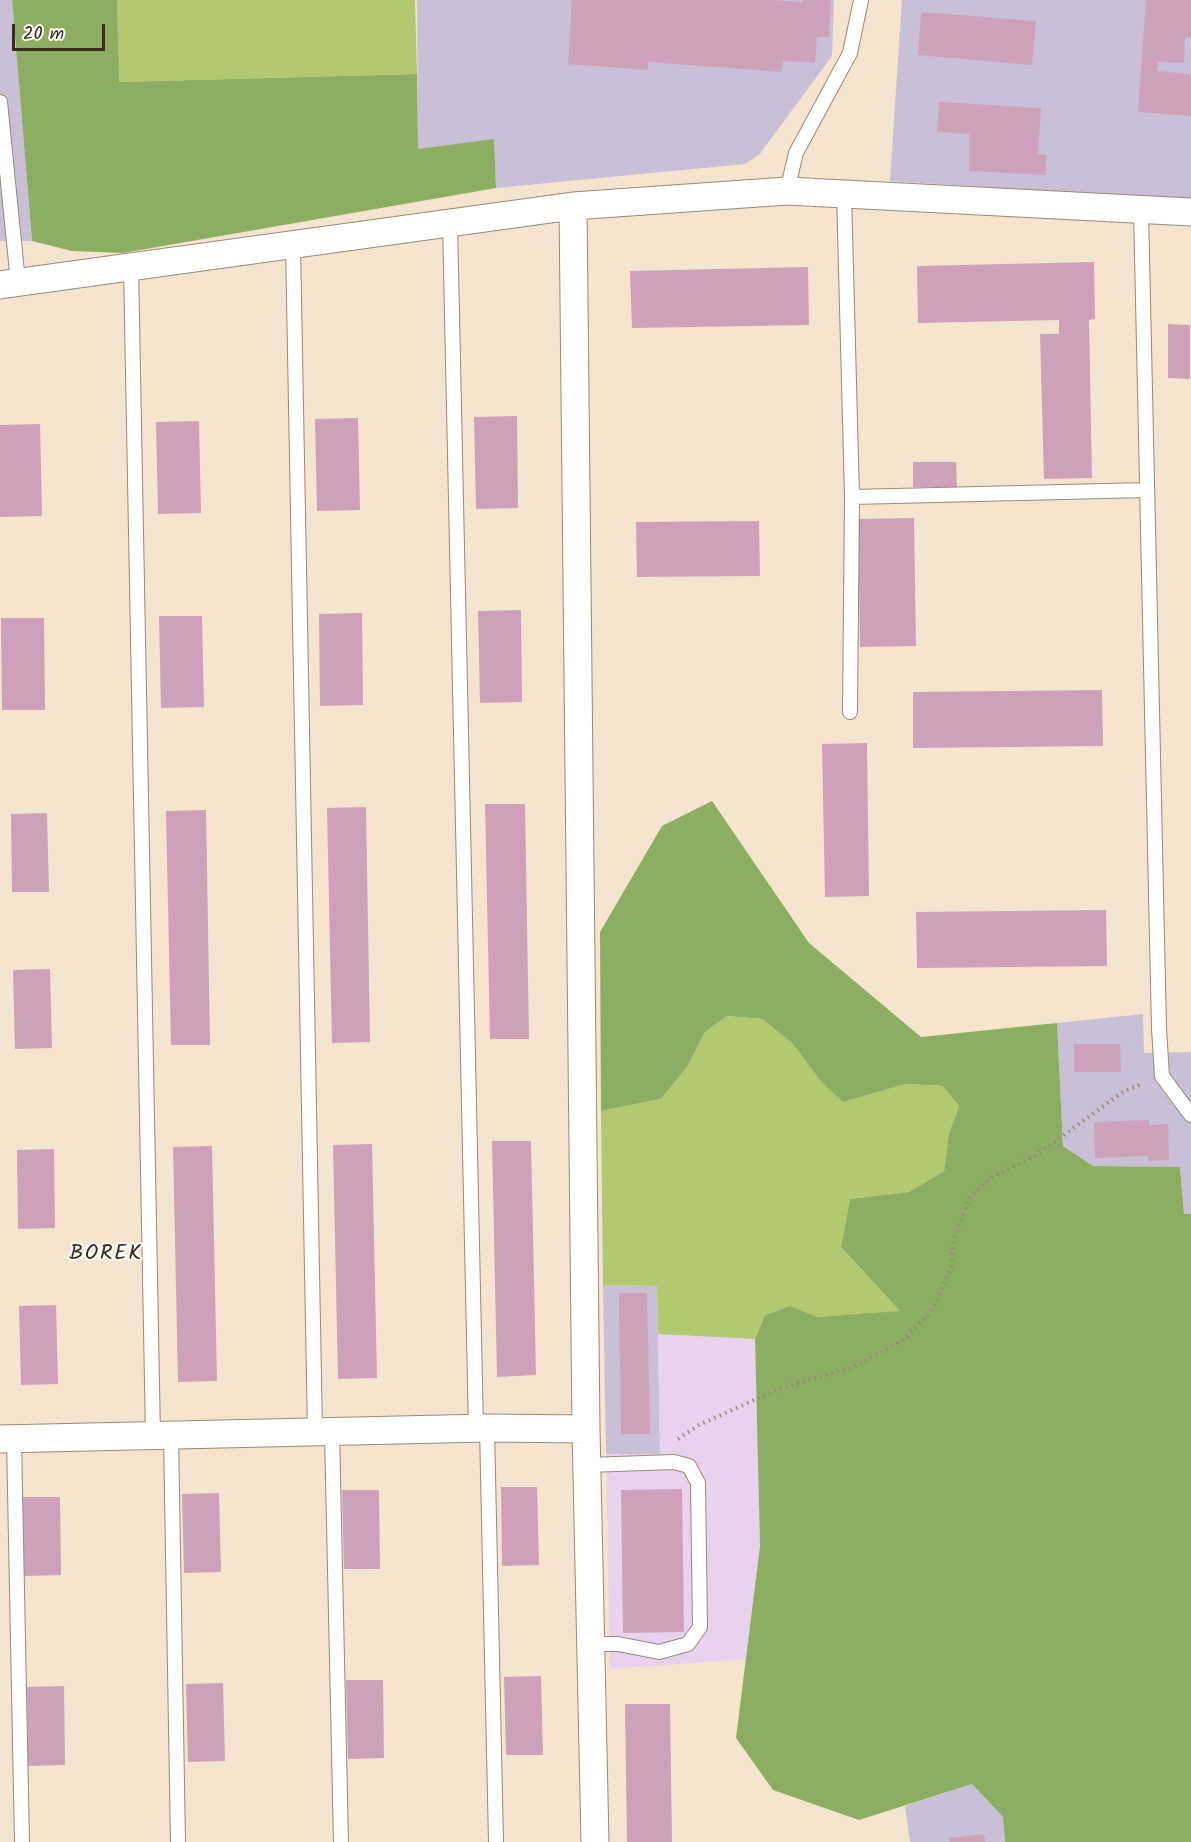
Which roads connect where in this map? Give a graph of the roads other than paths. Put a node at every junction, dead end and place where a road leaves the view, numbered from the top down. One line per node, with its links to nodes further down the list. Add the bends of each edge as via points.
1 (861, 0): 3 (lane, via 850,53 796,153)
2 (0, 102): 11 (lane)
3 (788, 191): 4 (street); 5 (street)
4 (844, 193): 6 (street); 13 (lane)
5 (573, 206): 8 (street); 17 (street)
6 (1141, 209): 7 (street); 12 (lane)
7 (1191, 212)
8 (450, 222): 9 (street); 16 (lane)
9 (293, 244): 10 (street); 18 (lane)
10 (131, 266): 11 (street); 19 (lane)
11 (9, 284)
12 (1146, 490): 13 (lane); 15 (lane, via 1162,1076)
13 (852, 497): 14 (lane)
14 (850, 712)
15 (1191, 1115)
16 (481, 1429): 17 (street); 18 (street); 26 (lane)
17 (586, 1429): 21 (street)
18 (324, 1432): 19 (street); 25 (lane)
19 (162, 1436): 20 (street); 24 (lane)
20 (7, 1439): 23 (lane)
21 (587, 1465): 22 (street); 22 (lane, via 674,1462 689,1466 698,1484 700,1627 688,1644 659,1652 618,1644)
22 (591, 1644): 27 (street)
23 (22, 1842)
24 (178, 1842)
25 (341, 1842)
26 (496, 1842)
27 (596, 1842)

